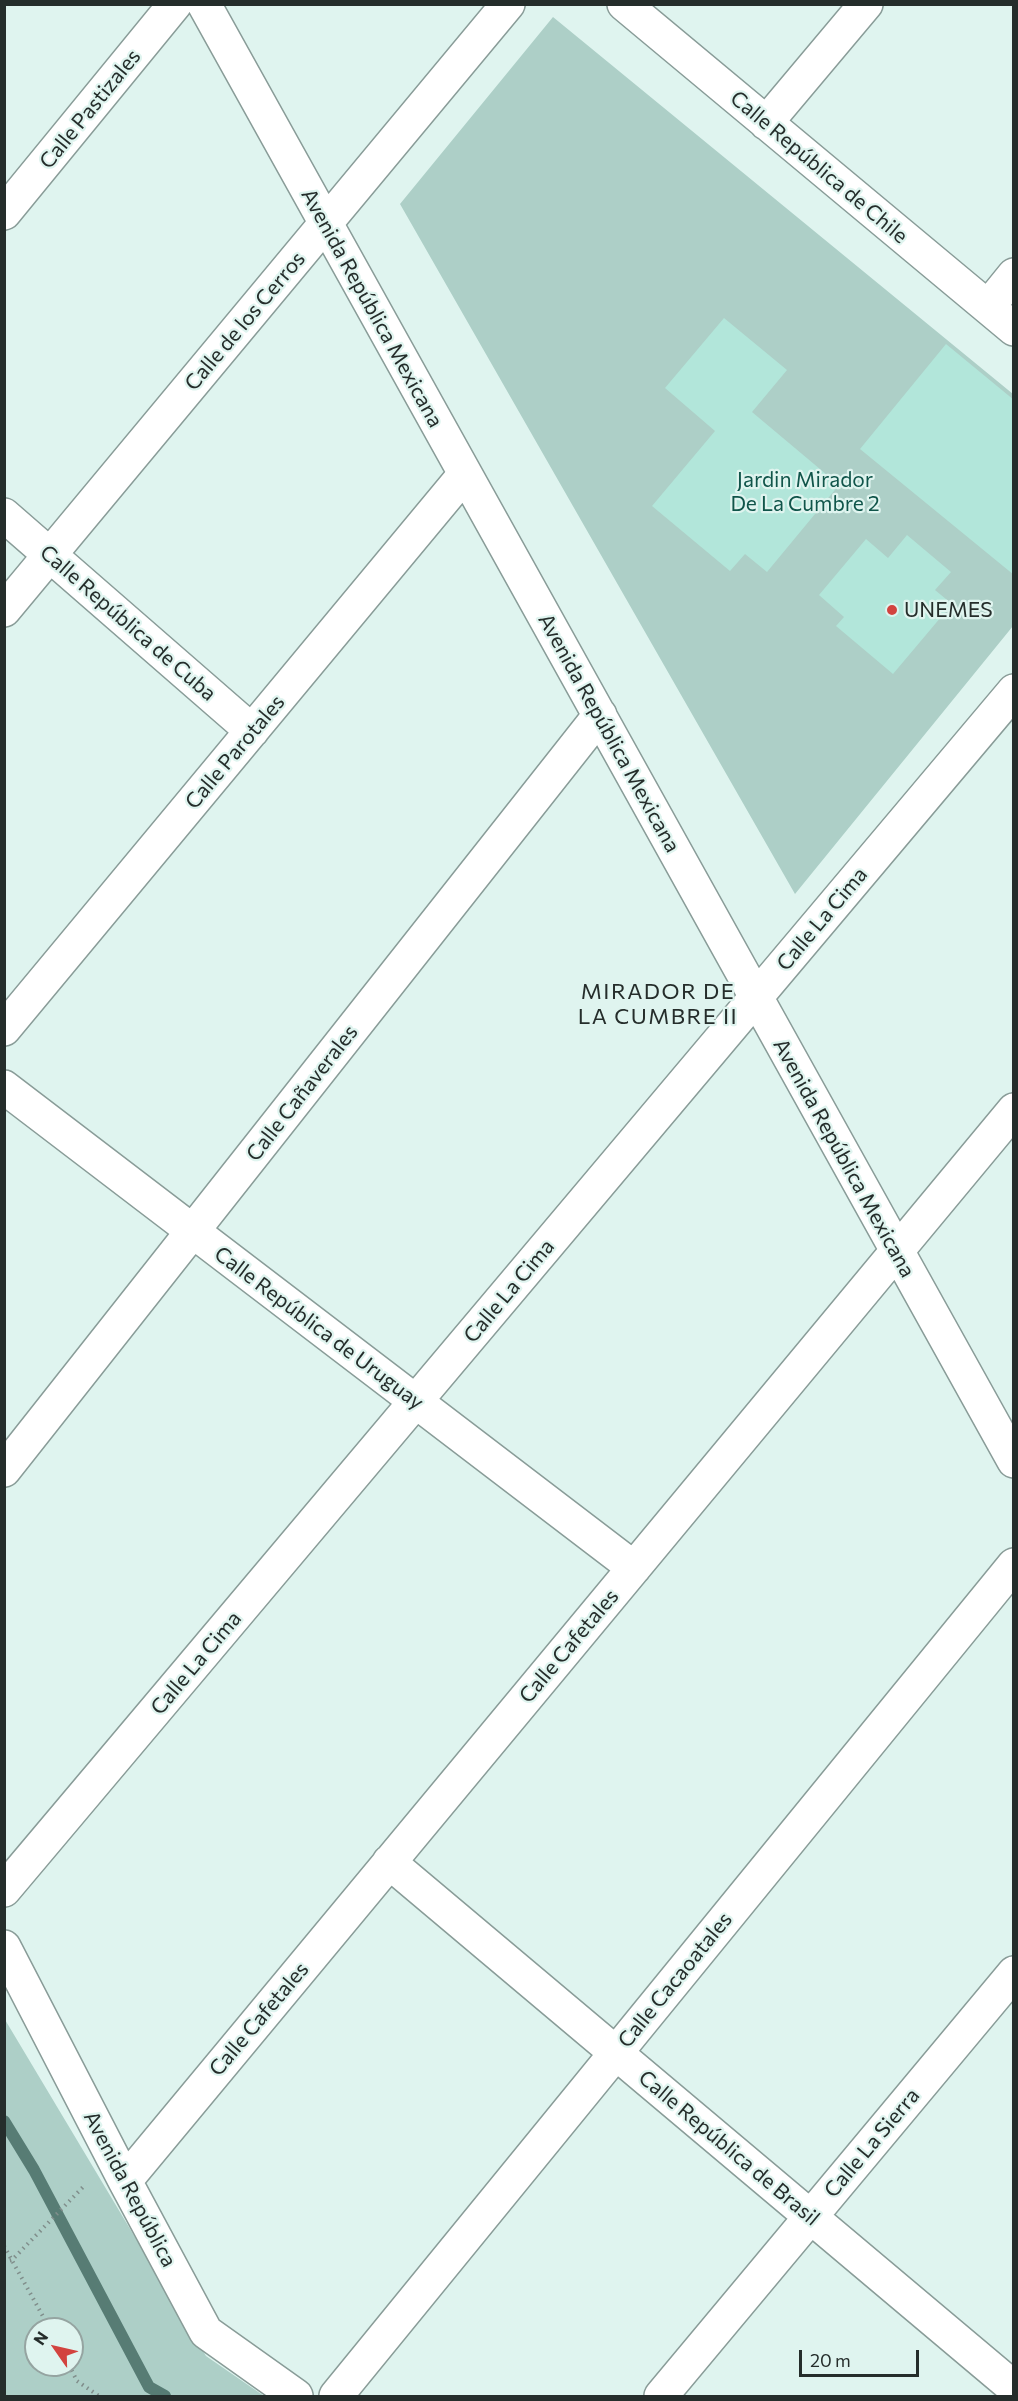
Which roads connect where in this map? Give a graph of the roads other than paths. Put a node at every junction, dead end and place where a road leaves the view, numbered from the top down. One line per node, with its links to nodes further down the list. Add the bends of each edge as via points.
1 (174, 4): 7 (street, Calle Pastizales)
2 (204, 4): 8 (street, Avenida República Mexicana)
3 (508, 4): 8 (street, Calle de los Cerros)
4 (624, 4): 6 (street, Calle República de Chile)
5 (866, 4): 6 (street)
6 (766, 123): 10 (street, Calle República de Chile)
7 (4, 213)
8 (325, 225): 12 (street, Avenida República Mexicana); 14 (street, Calle de los Cerros)
9 (1014, 275): 10 (street)
10 (988, 307): 11 (street, Calle República de Chile)
11 (1014, 329)
12 (465, 474): 17 (street, Avenida República Mexicana); 18 (street, Calle Parotales)
13 (4, 515): 14 (street, Calle República de Cuba)
14 (50, 555): 15 (street, Calle de los Cerros); 18 (street, Calle República de Cuba)
15 (4, 610)
16 (1014, 691): 19 (street, Calle La Cima)
17 (600, 715): 19 (street, Avenida República Mexicana); 23 (street, Calle Cañaverales)
18 (252, 731): 20 (street, Calle Parotales)
19 (755, 998): 24 (street, Avenida República Mexicana); 25 (street, Calle La Cima)
20 (4, 1029)
21 (4, 1087): 23 (street, Calle República de Uruguay)
22 (1011, 1119): 24 (street, Calle Cafetales)
23 (193, 1232): 25 (street, Calle República de Uruguay); 27 (street, Calle Cañaverales)
24 (896, 1251): 26 (street, Avenida República Mexicana); 29 (street, Calle Cafetales)
25 (416, 1402): 29 (street, Calle República de Uruguay); 31 (street, Calle La Cima)
26 (1014, 1461)
27 (4, 1470)
28 (1014, 1565): 34 (street, Calle Cacaoatales)
29 (634, 1568): 30 (street, Calle Cafetales)
30 (389, 1863): 34 (street, Calle República de Brasil); 35 (street, Calle Cafetales)
31 (4, 1890)
32 (4, 1947): 35 (street, Avenida República)
33 (1014, 1973): 36 (street, Calle La Sierra)
34 (615, 2053): 36 (street, Calle República de Brasil); 39 (street, Calle Cacaoatales)
35 (119, 2169): 38 (street, Avenida República, via 206,2332)
36 (810, 2217): 37 (street, Calle República de Brasil); 40 (street, Calle La Sierra)
37 (1014, 2388)
38 (296, 2397)
39 (336, 2397)
40 (661, 2397)

